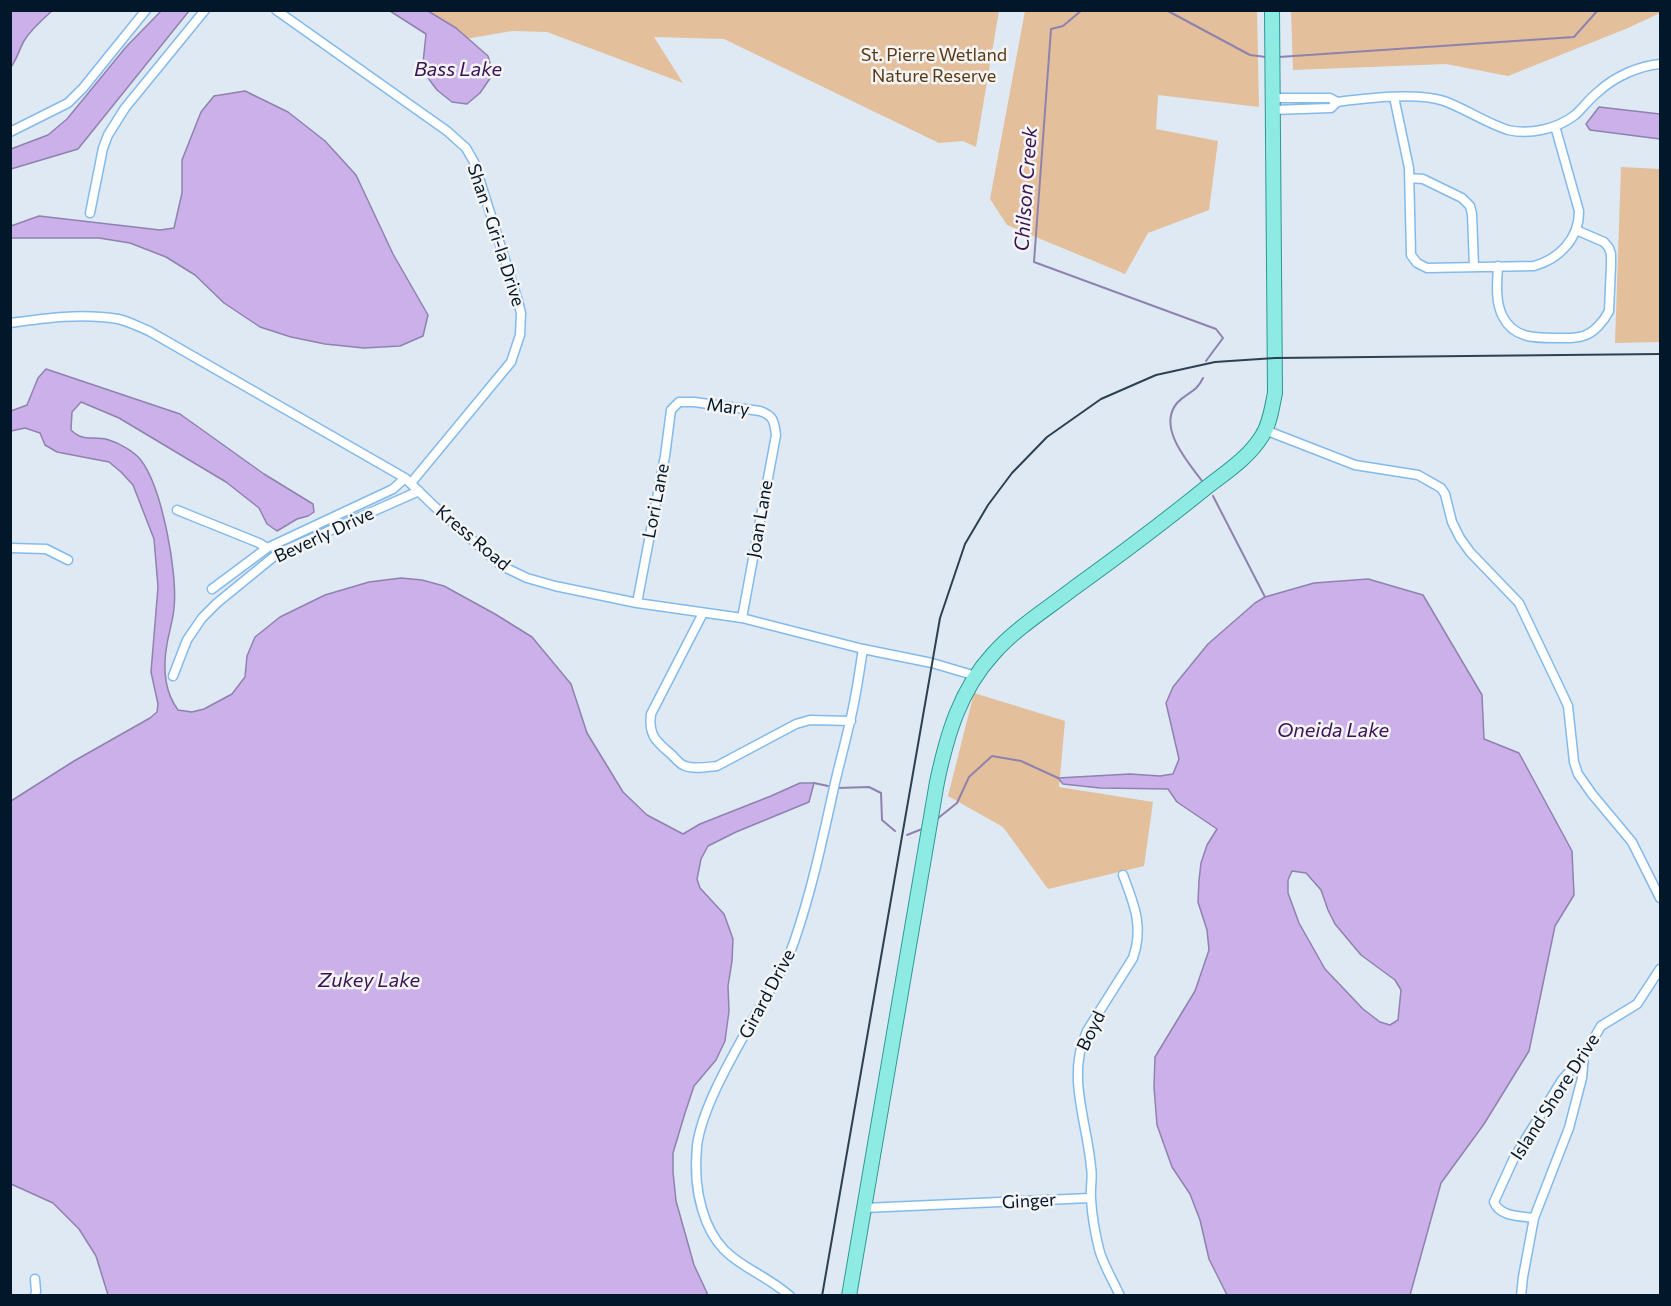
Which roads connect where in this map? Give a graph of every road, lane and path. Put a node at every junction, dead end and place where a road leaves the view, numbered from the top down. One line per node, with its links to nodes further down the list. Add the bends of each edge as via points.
1 (146, 10): 9 (street, via 68,103)
2 (205, 10): 11 (street, via 108,135)
3 (276, 10): 19 (street, Shan - Gri-la Drive, via 466,148 474,162 521,313 520,335 511,362)
4 (1272, 10): 7 (main road)
5 (1660, 64): 8 (street, via 1620,77 1597,92 1575,115)
6 (1394, 97): 7 (street); 8 (street, via 1426,97 1445,102 1517,132); 10 (street)
7 (1272, 104): 18 (main road, via 1275,393)
8 (1555, 126): 12 (street, via 1580,211)
9 (10, 132)
10 (1409, 178): 14 (street, via 1423,179 1467,201 1472,214); 14 (street, via 1413,259 1427,268)
11 (90, 213)
12 (1576, 230): 13 (street, via 1566,247 1546,262); 13 (street, via 1604,242 1611,254 1609,311 1589,334 1537,338 1514,331 1498,303)
13 (1498, 266): 14 (street)
14 (1473, 267)
15 (10, 323): 19 (street, Kress Road, via 60,316 95,317 120,320 149,331)
16 (679, 402): 17 (street, Mary, via 760,411); 26 (street, Lori Lane, via 671,410)
17 (774, 421): 28 (street, Joan Lane, via 776,435)
18 (1265, 430): 31 (main road, via 1232,468 1015,632); 34 (street, via 1355,465 1418,475 1442,490 1460,538 1519,603 1568,706 1578,774 1632,842)
19 (408, 481): 20 (street, Kress Road); 23 (street, Shan - Gri-la Drive)
20 (419, 491): 26 (street, Kress Road, via 501,566 546,584); 30 (street, Beverly Drive, via 277,555 202,618 187,640)
21 (177, 510): 23 (street)
22 (10, 548): 24 (street, via 46,549)
23 (267, 548): 25 (street, Shan - Gri-la Drive)
24 (68, 560)
25 (213, 589)
26 (637, 603): 27 (street, Kress Road)
27 (703, 613): 28 (street, Kress Road); 32 (street, via 651,714 652,735 683,765 717,766 810,720)
28 (742, 618): 29 (street, Kress Road)
29 (863, 650): 31 (street, Kress Road); 32 (street, Girard Drive)
30 (173, 676)
31 (976, 676): 38 (main road, via 955,715 941,762)
32 (850, 721): 42 (street, Girard Drive, via 794,943 780,976 723,1076 697,1144 697,1187 713,1237 724,1252)
33 (1123, 875): 37 (street, Boyd, via 1136,913 1137,946 1087,1030 1078,1058 1077,1081 1091,1163)
34 (1660, 897)
35 (1660, 969): 36 (street, Island Shore Drive, via 1637,1004 1601,1026)
36 (1584, 1055): 39 (street, via 1569,1128); 39 (street, Island Shore Drive, via 1562,1080 1496,1193 1496,1208 1507,1214)
37 (1090, 1198): 38 (street, Ginger); 44 (street, via 1099,1250)
38 (864, 1208): 43 (main road)
39 (1534, 1218): 45 (street)
40 (34, 1279): 41 (street)
41 (35, 1296)
42 (790, 1296)
43 (849, 1296)
44 (1120, 1296)
45 (1521, 1296)

